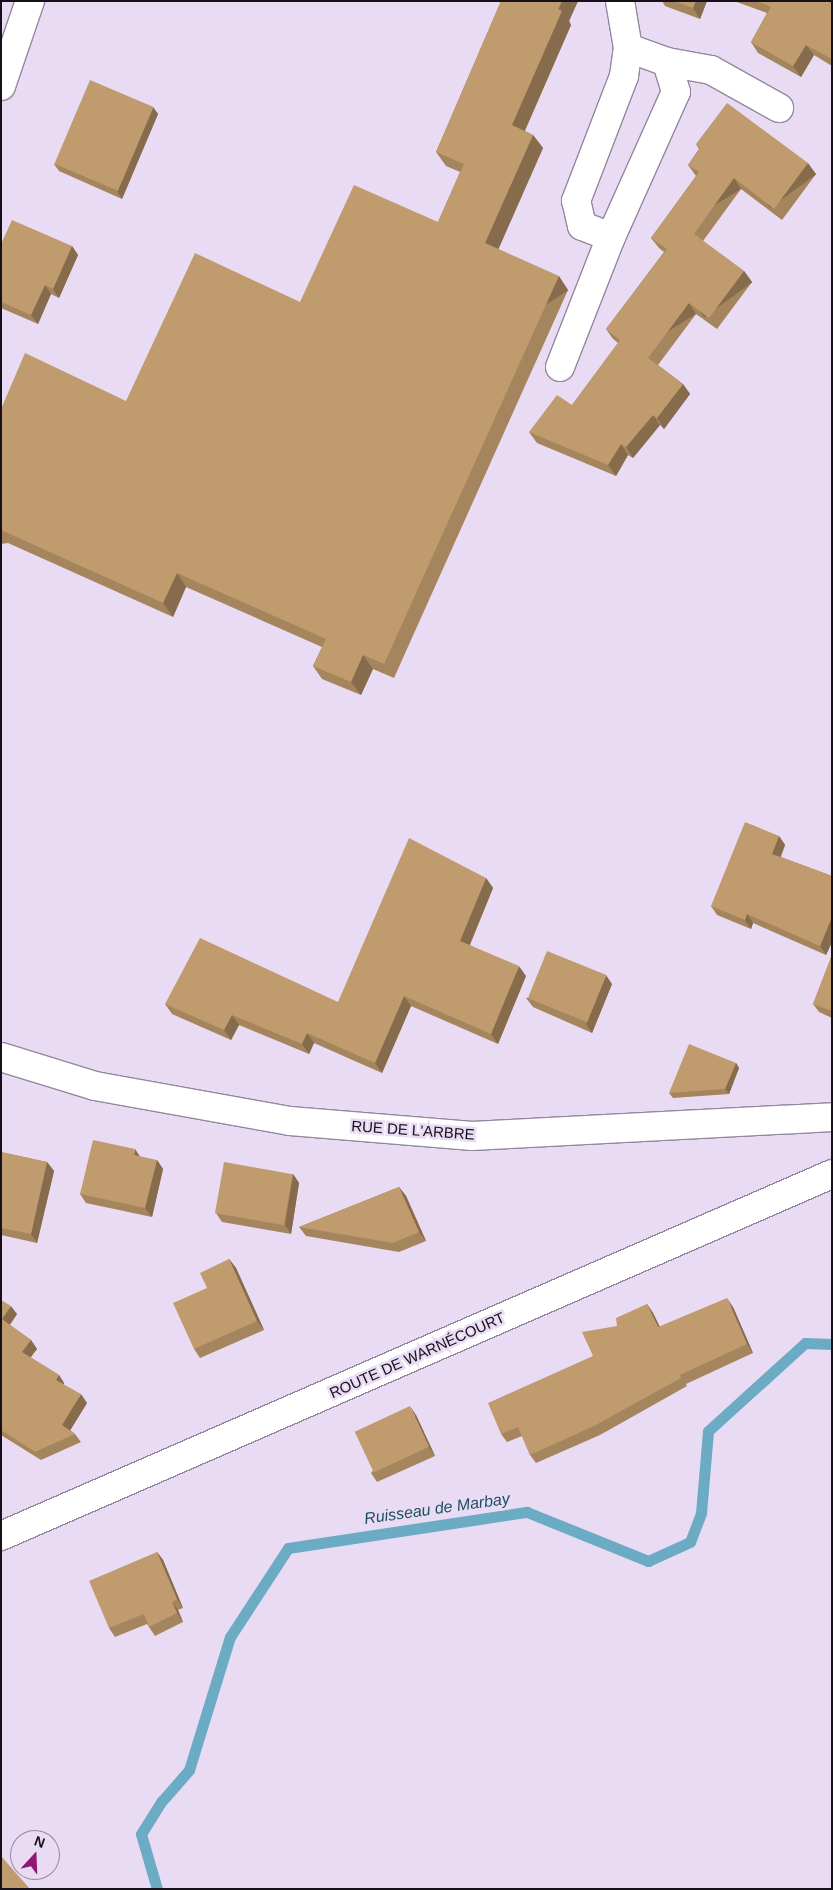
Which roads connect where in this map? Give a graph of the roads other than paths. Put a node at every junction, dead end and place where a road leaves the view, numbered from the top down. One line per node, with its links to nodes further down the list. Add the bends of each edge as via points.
1 (30, 1): 5 (street)
2 (620, 1): 3 (street)
3 (628, 48): 4 (street); 7 (street, via 624,76 576,201 582,226)
4 (668, 62): 6 (street, via 710,70); 7 (street, via 676,92)
5 (1, 86)
6 (779, 108)
7 (611, 237): 8 (street)
8 (560, 367)
9 (1, 1057): 10 (street, RUE DE L'ARBRE, via 95,1086 290,1121 463,1135)
10 (832, 1117)
11 (832, 1174): 12 (street, ROUTE DE WARNÉCOURT)
12 (1, 1536)

